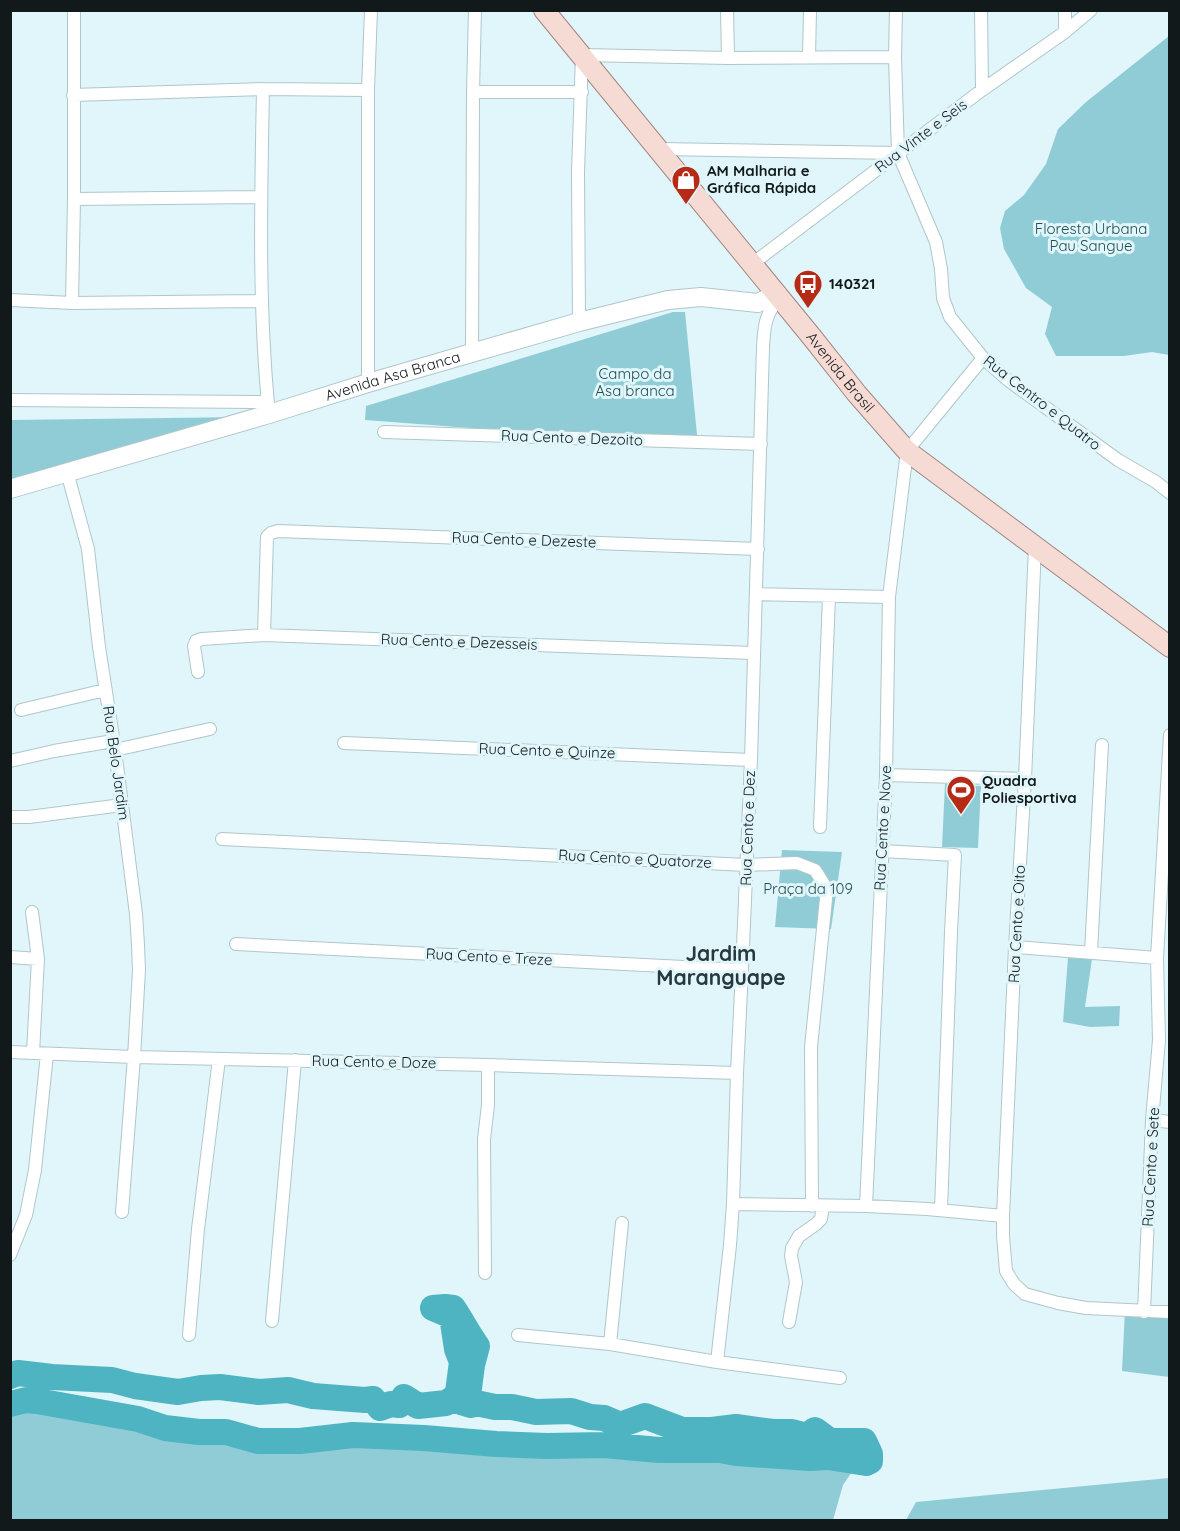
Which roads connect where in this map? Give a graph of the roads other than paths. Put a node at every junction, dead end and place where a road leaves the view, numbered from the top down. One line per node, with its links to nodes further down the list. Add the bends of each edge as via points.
1 (74, 10): 21 (street)
2 (371, 10): 17 (street)
3 (475, 10): 19 (street)
4 (544, 10): 12 (main road, Avenida Brasil)
5 (727, 10): 15 (street)
6 (810, 10): 13 (street)
7 (896, 10): 14 (street)
8 (981, 10): 18 (street)
9 (1065, 10): 11 (street)
10 (1090, 10): 11 (street, Rua Vinte e Seis)
11 (1065, 32): 18 (street, Rua Vinte e Seis)
12 (582, 55): 15 (street); 20 (street); 22 (main road, Avenida Brasil)
13 (809, 57): 14 (street); 15 (street)
14 (895, 57): 23 (street)
15 (728, 58)
16 (263, 89): 17 (street); 21 (street); 24 (street)
17 (368, 90): 34 (street)
18 (982, 90): 23 (street, Rua Vinte e Seis)
19 (473, 92): 20 (street); 32 (street)
20 (582, 92): 31 (street)
21 (74, 95): 25 (street)
22 (659, 149): 23 (street); 26 (main road, Avenida Brasil)
23 (898, 153): 26 (street, Rua Vinte e Seis); 33 (street, Rua Centro e Quatro, via 936,242 943,298 950,317)
24 (261, 196): 25 (street); 29 (street)
25 (74, 199): 30 (street)
26 (752, 264): 27 (main road, Avenida Brasil)
27 (779, 296): 31 (street, Avenida Asa Branca, via 758,303 701,297 668,300); 38 (street, Rua Cento e Dez, via 764,327); 39 (main road, Avenida Brasil)
28 (10, 300): 30 (street)
29 (261, 301): 30 (street); 36 (street)
30 (72, 303)
31 (579, 322): 32 (street, Avenida Asa Branca)
32 (472, 354): 34 (street, Avenida Asa Branca)
33 (983, 358): 39 (street); 42 (street, Rua Centro e Quatro, via 1118,460)
34 (368, 383): 36 (street, Avenida Asa Branca)
35 (10, 400): 36 (street)
36 (269, 408): 40 (street, Avenida Asa Branca)
37 (384, 432): 38 (street, Rua Cento e Dezoito)
38 (761, 444): 44 (street, Rua Cento e Dez)
39 (907, 451): 43 (main road, Avenida Brasil); 47 (street, Rua Cento e Nove)
40 (67, 472): 41 (street, Avenida Asa Branca); 52 (street, Rua Belo Jardim, via 88,549)
41 (10, 489)
42 (1170, 493)
43 (1035, 546): 49 (main road, Avenida Brasil); 62 (street, Rua Cento e Oito)
44 (758, 549): 45 (street, Rua Cento e Dez); 48 (street, Rua Cento e Dezeste, via 278,531 267,537)
45 (756, 594): 46 (street); 50 (street, Rua Cento e Dez)
46 (830, 596): 47 (street); 65 (street)
47 (889, 597): 61 (street, Rua Cento e Nove)
48 (264, 634): 50 (street, Rua Cento e Dezesseis); 51 (street, Rua Cento e Dezesseis, via 196,641)
49 (1170, 647)
50 (753, 653): 59 (street, Rua Cento e Dez)
51 (198, 672)
52 (105, 690): 53 (street); 58 (street, Rua Belo Jardim)
53 (21, 710)
54 (210, 729): 58 (street)
55 (1170, 735): 74 (street, Rua Cento e Sete)
56 (344, 743): 59 (street, Rua Cento e Quinze)
57 (1102, 744): 72 (street)
58 (114, 745): 60 (street, via 54,751); 63 (street, Rua Belo Jardim)
59 (751, 760): 68 (street, Rua Cento e Dez)
60 (10, 761)
61 (886, 775): 62 (street); 67 (street, Rua Cento e Nove)
62 (1025, 779): 71 (street, Rua Cento e Oito)
63 (122, 805): 64 (street); 81 (street, Rua Belo Jardim, via 138,945)
64 (10, 817)
65 (820, 827)
66 (222, 839): 68 (street, Rua Cento e Quatorze)
67 (882, 851): 90 (street, Rua Cento e Nove); 91 (street, via 955,855)
68 (746, 865): 76 (street, Rua Cento e Dez); 89 (street, Rua Cento e Quatorze, via 797,863 815,870 827,889 811,1047)
69 (32, 912): 75 (street)
70 (236, 944): 76 (street, Rua Cento e Treze)
71 (1015, 947): 72 (street); 93 (street, Rua Cento e Oito)
72 (1091, 952): 74 (street)
73 (10, 957): 75 (street)
74 (1157, 958): 77 (street, Rua Cento e Sete)
75 (38, 959): 79 (street)
76 (742, 970): 85 (street, Rua Cento e Dez)
77 (1165, 1040): 86 (street, Rua Cento e Sete)
78 (10, 1052): 79 (street, Rua Cento e Doze)
79 (33, 1053): 80 (street, Rua Cento e Doze)
80 (47, 1054): 81 (street, Rua Cento e Doze); 95 (street, via 26,1215)
81 (134, 1057): 82 (street, Rua Cento e Doze); 92 (street, Rua Belo Jardim)
82 (219, 1059): 83 (street, Rua Cento e Doze); 101 (street)
83 (295, 1060): 84 (street, Rua Cento e Doze); 99 (street)
84 (488, 1065): 85 (street, Rua Cento e Doze); 96 (street)
85 (736, 1073): 88 (street, Rua Cento e Dez)
86 (1152, 1120): 87 (street); 97 (street, Rua Cento e Sete)
87 (1170, 1122)
88 (733, 1204): 89 (street); 104 (street, Rua Cento e Dez)
89 (818, 1206): 90 (street); 100 (street, via 821,1219 799,1236 792,1248 796,1282)
90 (866, 1206): 91 (street)
91 (941, 1210): 93 (street)
92 (122, 1212)
93 (1003, 1216): 97 (street, Rua Cento e Oito, via 1006,1271 1025,1294 1068,1305)
94 (622, 1223): 103 (street)
95 (10, 1255)
96 (485, 1273)
97 (1144, 1312): 98 (street)
98 (1170, 1312)
99 (272, 1321)
100 (789, 1322)
101 (189, 1335)
102 (518, 1335): 103 (street)
103 (610, 1344): 104 (street)
104 (717, 1362): 105 (street)
105 (840, 1377)

